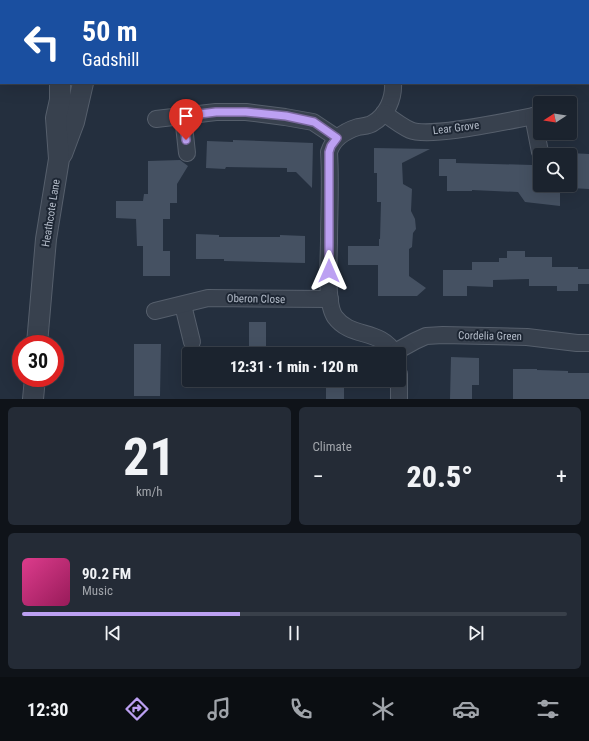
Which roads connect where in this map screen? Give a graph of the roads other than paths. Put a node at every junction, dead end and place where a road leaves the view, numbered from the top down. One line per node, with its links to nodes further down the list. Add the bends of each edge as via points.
1 (60, 84): 10 (street, Heathcote Lane, via 56,118)
2 (83, 84): 10 (street, via 74,122)
3 (393, 84): 4 (street, via 391,100)
4 (384, 113): 6 (street, Lear Grove, via 410,131 420,132 467,128); 8 (street, via 373,124 356,128)
5 (183, 116): 7 (street); 8 (street, via 246,112 298,118 314,122); 9 (street)
6 (533, 116)
7 (156, 119)
8 (337, 138): 11 (street, via 329,152)
9 (187, 152)
10 (60, 159): 14 (street, Heathcote Lane, via 46,239)
11 (330, 299): 12 (street, Oberon Close, via 208,298); 17 (street, via 334,316 342,325 374,336)
12 (182, 305): 13 (street, Oberon Close); 15 (street)
13 (156, 312)
14 (38, 335)
15 (192, 342)
16 (589, 343): 18 (street, Cordelia Green, via 527,337 443,335 426,336)
17 (390, 347)
18 (404, 347)
19 (34, 387): 21 (street)
20 (399, 387): 22 (street)
21 (33, 399)
22 (399, 399)

